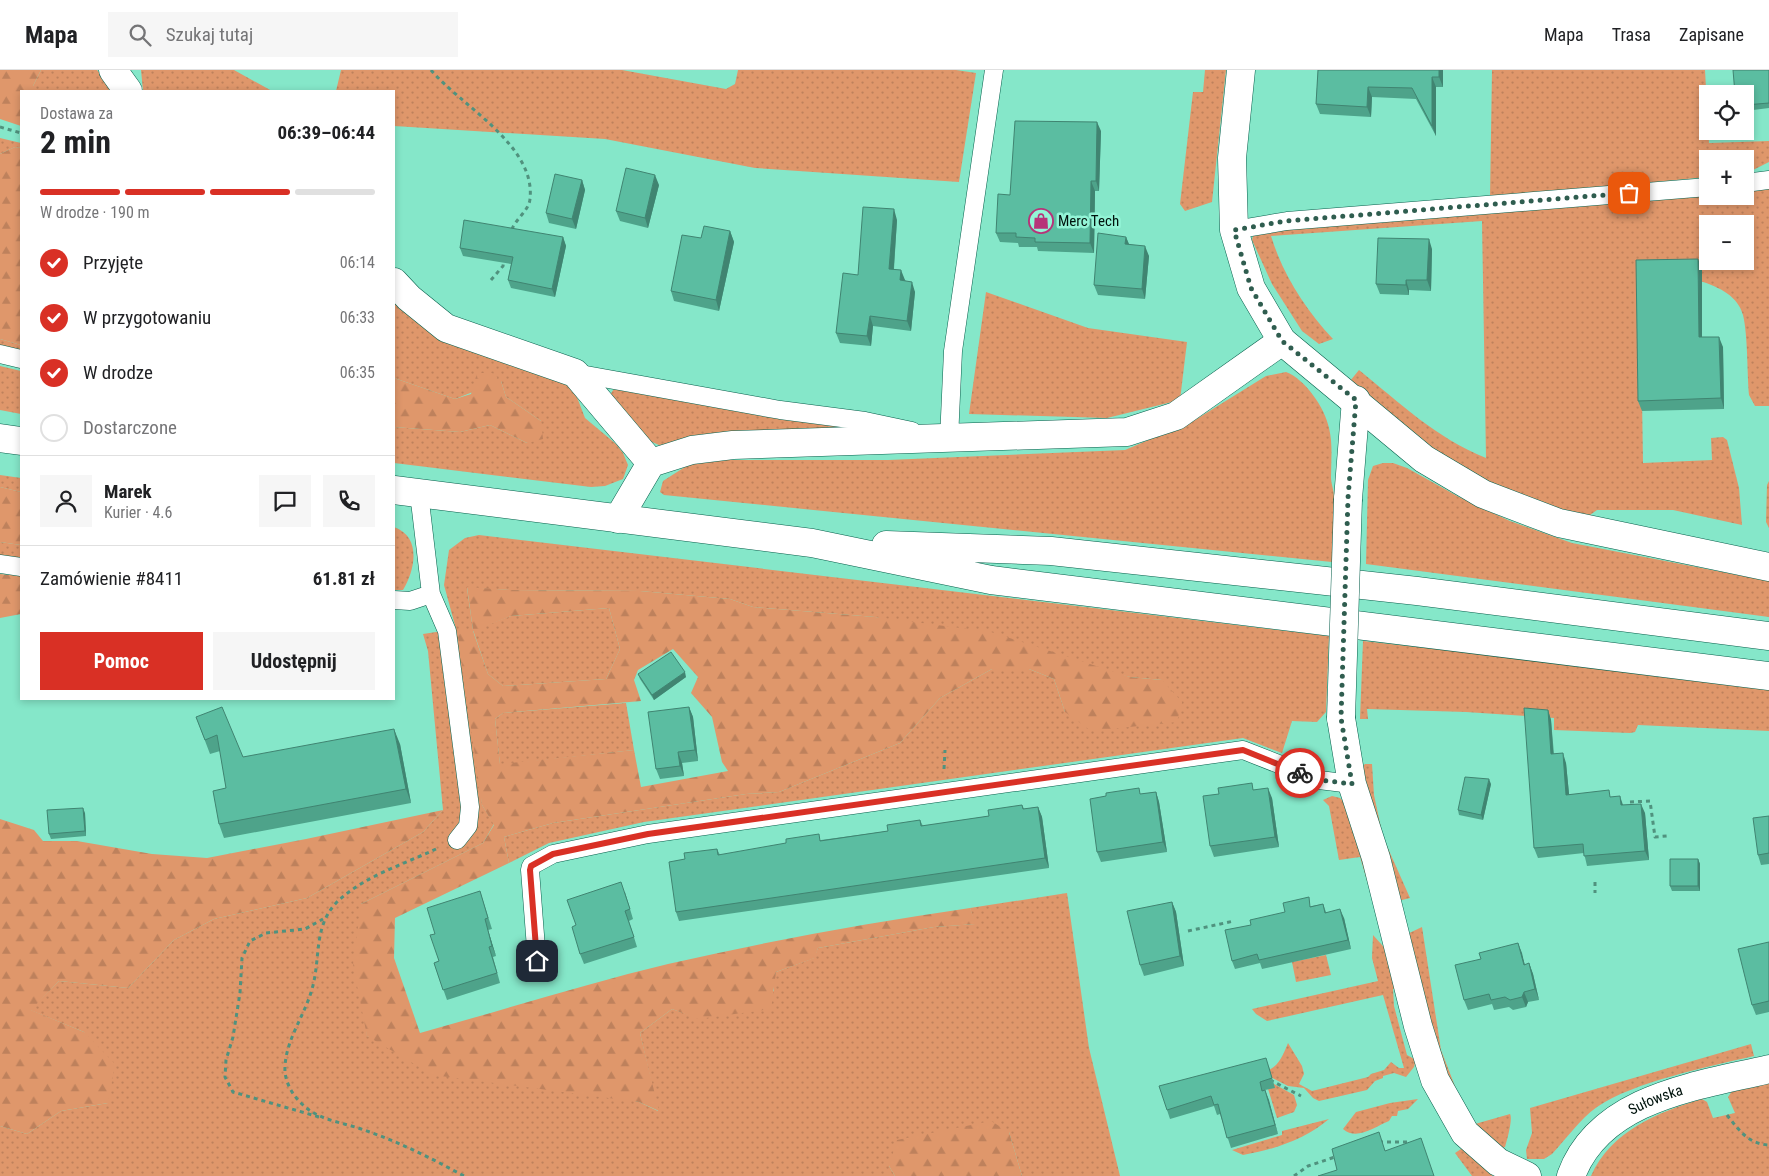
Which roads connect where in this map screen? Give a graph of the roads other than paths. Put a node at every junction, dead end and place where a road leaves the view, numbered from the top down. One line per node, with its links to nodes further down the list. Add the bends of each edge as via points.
1 (113, 70): 4 (street)
2 (994, 70): 16 (lane, via 953,351)
3 (1241, 70): 8 (street, via 1232,158)
4 (127, 90)
5 (1769, 180): 6 (lane)
6 (1754, 181)
7 (1699, 187): 8 (lane, via 1286,221)
8 (1234, 230): 10 (street, via 1251,288)
9 (395, 283): 13 (street, via 446,328)
10 (1282, 341): 14 (street); 16 (street, via 1176,416 1127,432)
11 (0, 354): 12 (lane)
12 (20, 359)
13 (575, 373): 16 (lane, via 780,410 865,421); 18 (street)
14 (1356, 400): 24 (street, via 1424,459 1483,494 1559,523); 29 (street, bridge, via 1348,498 1341,718)
15 (0, 438): 17 (street)
16 (949, 439): 18 (street, via 733,445 692,450)
17 (20, 441)
18 (650, 463): 20 (street)
19 (407, 492): 20 (street); 25 (lane)
20 (618, 520): 21 (street)
21 (812, 543): 27 (street, via 1051,551); 28 (street, via 991,580)
22 (0, 564): 23 (lane)
23 (20, 567)
24 (1769, 567)
25 (431, 594): 26 (lane, via 410,601); 30 (lane, via 447,631 470,806 468,826)
26 (395, 600)
27 (1769, 636)
28 (1769, 676)
29 (1352, 784): 31 (lane, via 1320,780 1243,750 648,834 553,854 531,866 530,870); 33 (street, via 1376,858 1418,1026 1435,1080 1465,1133 1498,1162)
30 (457, 840)
31 (537, 961)
32 (1769, 1069): 34 (street, Sułowska, via 1660,1097 1629,1111 1605,1127 1587,1145)
33 (1527, 1176)
34 (1570, 1176)

